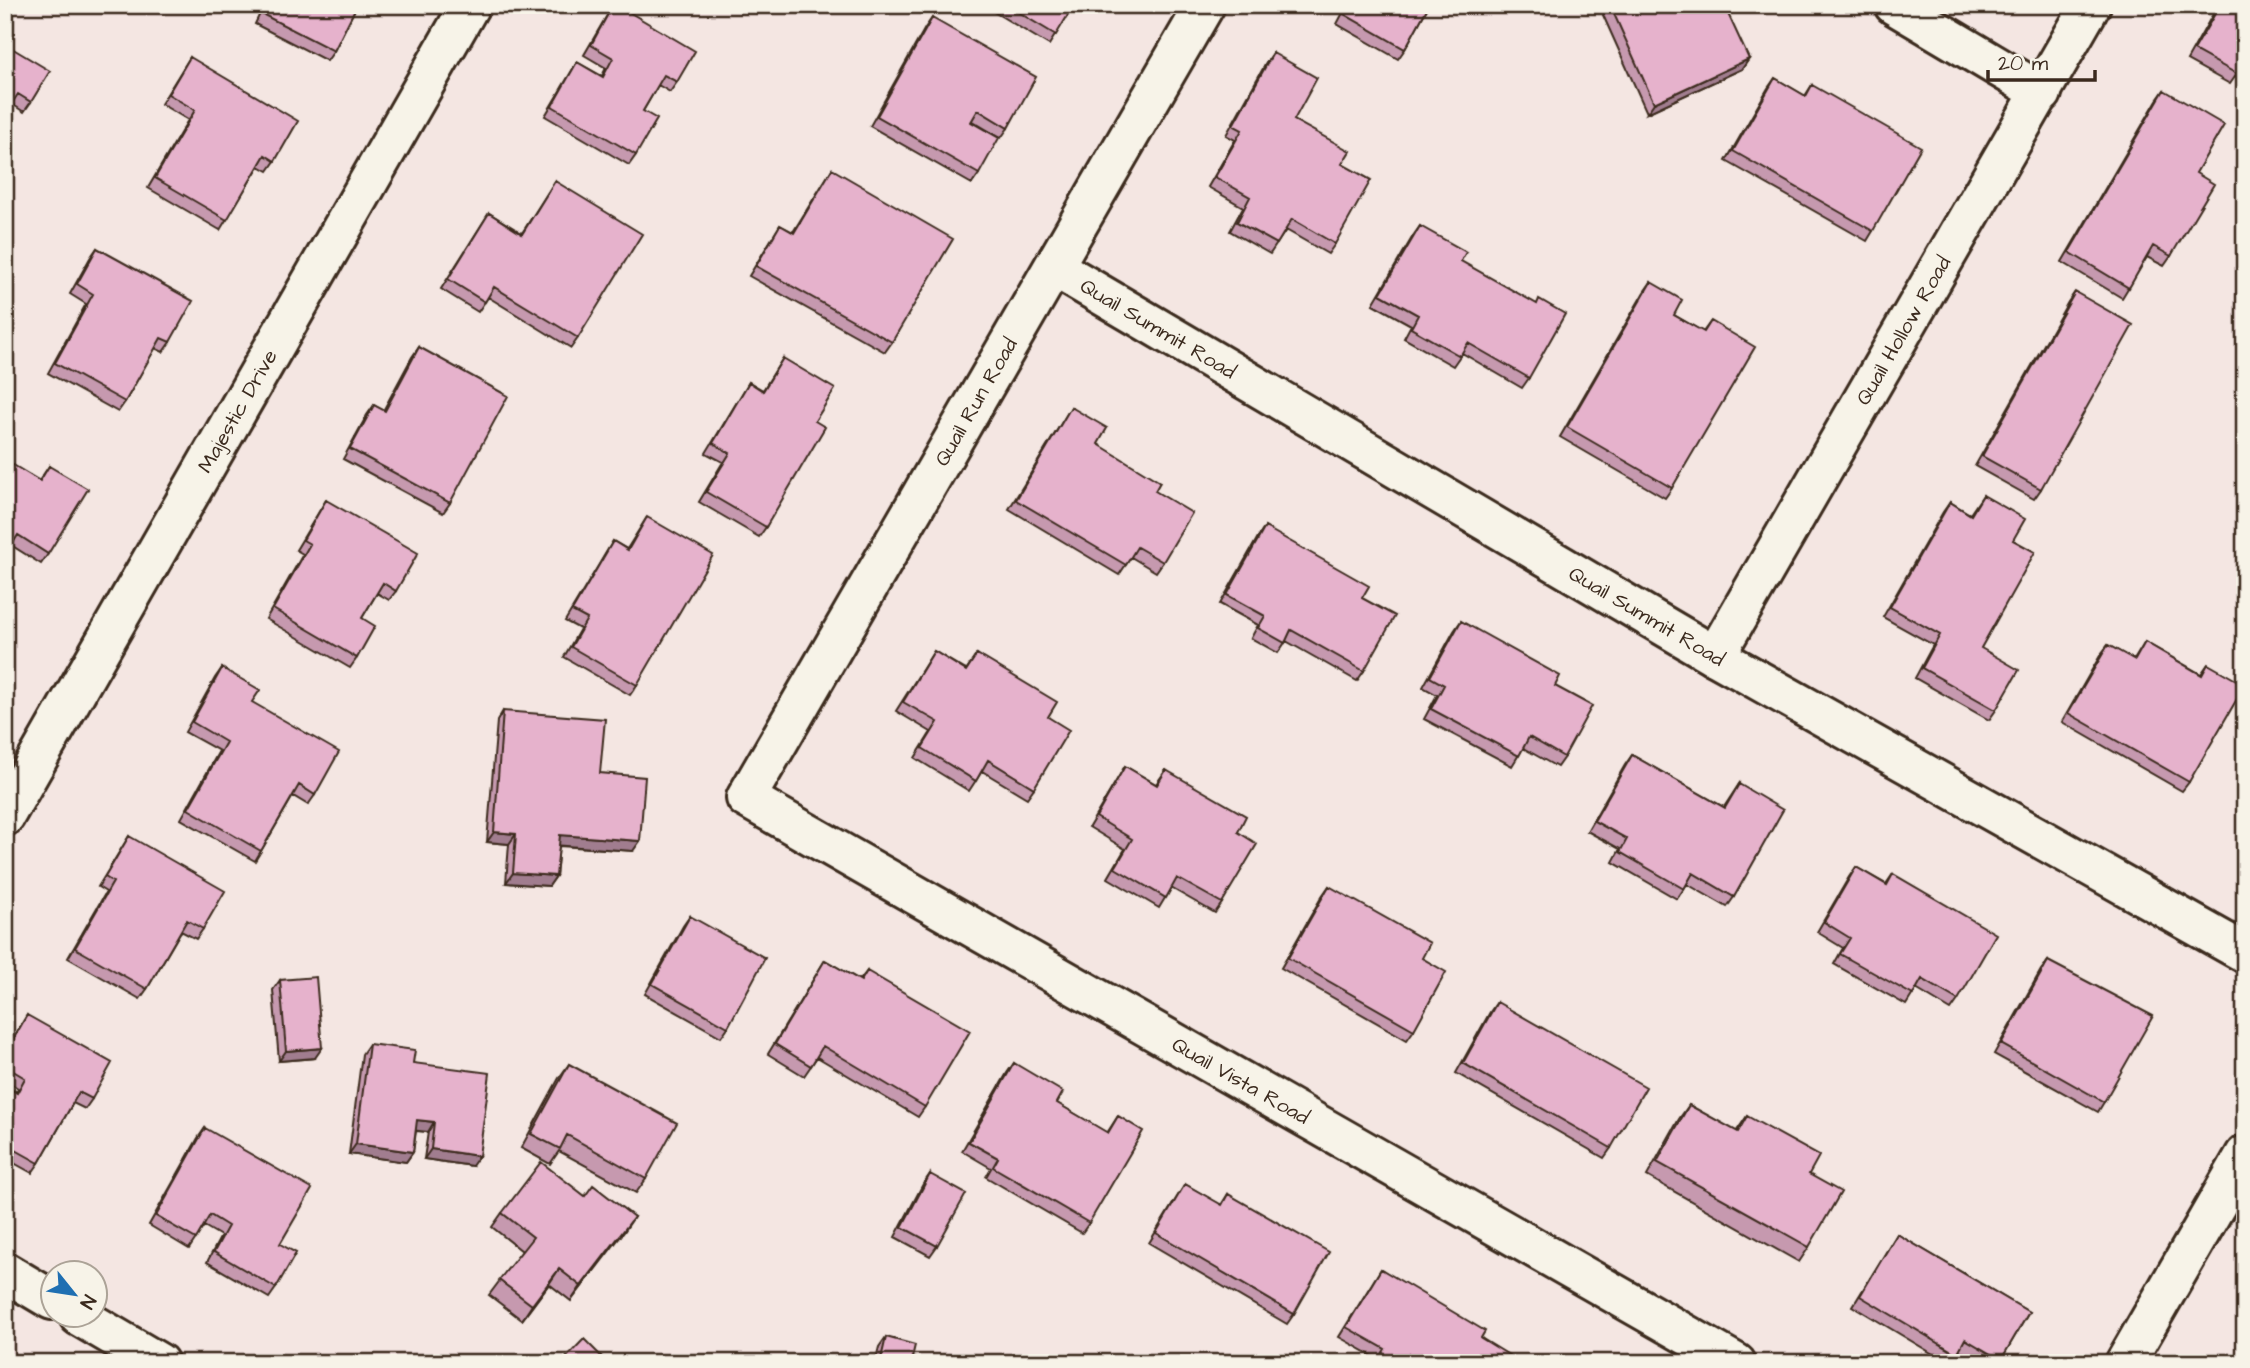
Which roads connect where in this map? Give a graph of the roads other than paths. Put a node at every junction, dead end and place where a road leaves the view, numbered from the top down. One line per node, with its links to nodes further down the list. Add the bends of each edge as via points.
1 (470, 5): 9 (street, Majestic Drive)
2 (1205, 5): 6 (street, Quail Run Road)
3 (1894, 5): 5 (street)
4 (2091, 5): 5 (street, Quail Hollow Road)
5 (2042, 93): 7 (street, Quail Hollow Road)
6 (1054, 267): 7 (street, Quail Summit Road); 8 (street, Quail Run Road)
7 (1715, 656): 10 (street, Quail Summit Road)
8 (746, 798): 16 (street, Quail Vista Road)
9 (5, 816)
10 (2245, 953)
11 (2245, 1155): 17 (street)
12 (5, 1272): 13 (street)
13 (38, 1292)
14 (104, 1330): 15 (street)
15 (159, 1363)
16 (1736, 1363)
17 (2124, 1363)

